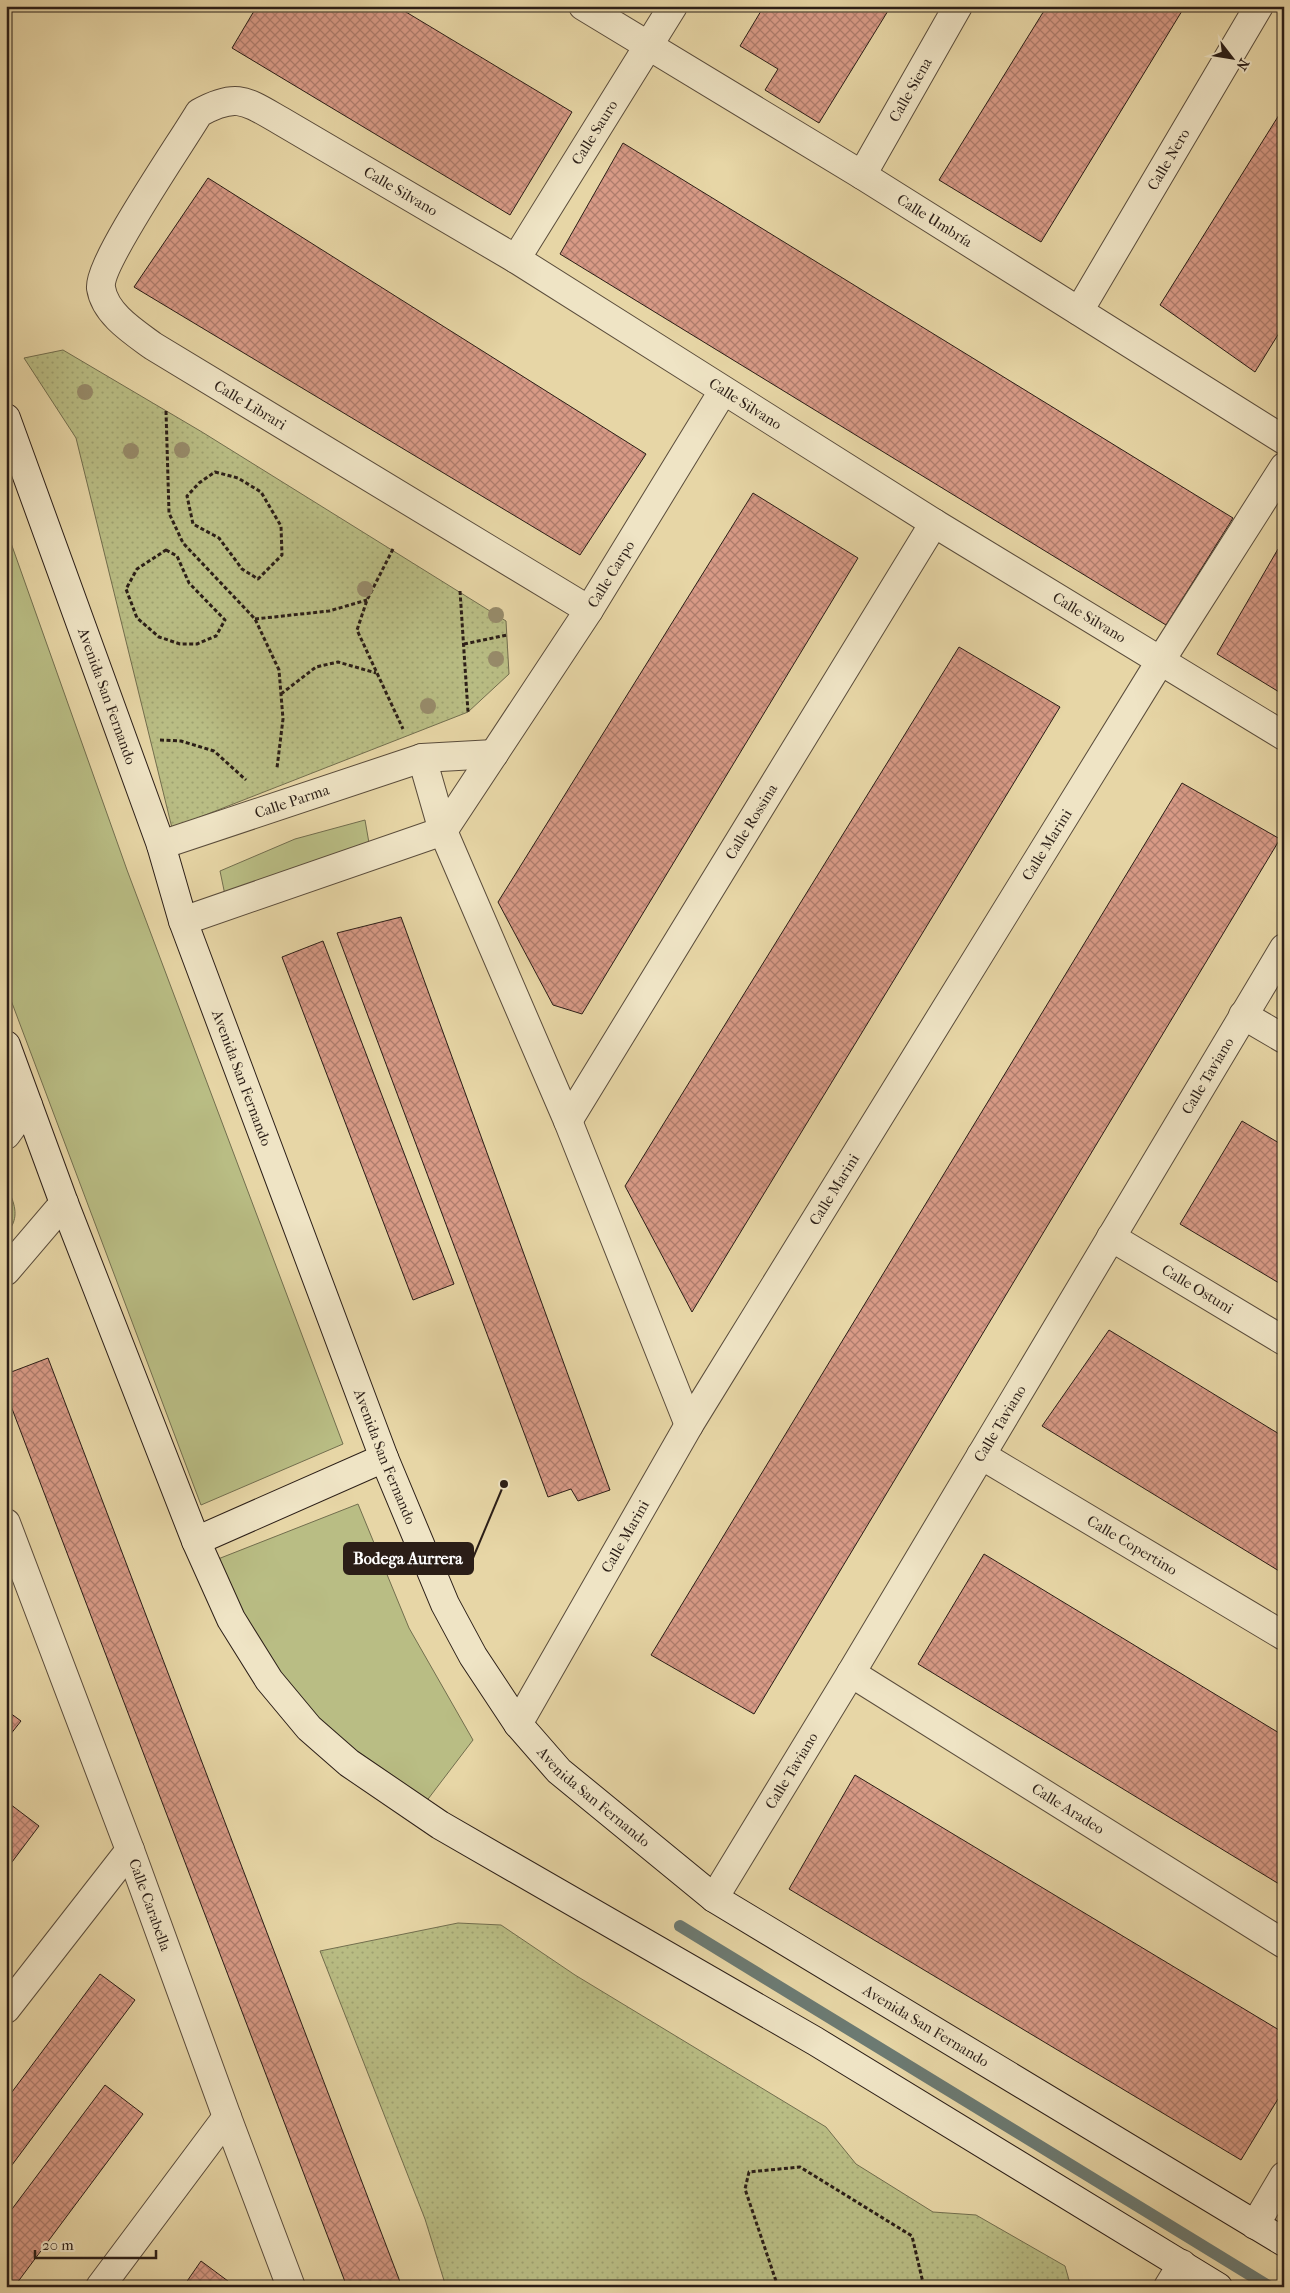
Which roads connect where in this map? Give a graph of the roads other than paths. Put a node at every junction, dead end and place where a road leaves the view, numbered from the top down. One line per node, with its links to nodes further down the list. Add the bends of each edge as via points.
1 (583, 6): 5 (street, Calle Umbría)
2 (673, 6): 5 (street, Calle Sauro)
3 (958, 6): 7 (street, Calle Siena)
4 (1259, 6): 9 (street, Calle Nero)
5 (650, 46): 7 (street, Calle Umbría); 8 (street, Calle Sauro)
6 (199, 114): 8 (street, Calle Silvano, via 220,102 236,100 253,105); 15 (street, Calle Librari, via 116,245 104,270 101,287 105,301 114,313 153,346)
7 (862, 175): 9 (street, Calle Umbría)
8 (516, 259): 10 (street, Calle Silvano)
9 (1079, 311): 12 (street, Calle Umbría)
10 (723, 391): 14 (street, Calle Silvano); 15 (street, Calle Carpo)
11 (6, 418): 21 (street, Avenida San Fernando)
12 (1284, 440)
13 (1284, 467): 16 (street, Calle Marini)
14 (934, 523): 16 (street, Calle Silvano); 28 (street, Calle Rossina)
15 (589, 610): 19 (street, Calle Carpo)
16 (1161, 660): 17 (street, Calle Silvano); 34 (street, Calle Marini)
17 (1284, 736)
18 (414, 747): 19 (street); 20 (street); 21 (street, Calle Parma)
19 (494, 754): 20 (street, Calle Carpo)
20 (443, 831): 22 (street); 28 (street)
21 (161, 845): 22 (street, Avenida San Fernando)
22 (183, 921): 36 (street, Avenida San Fernando)
23 (1284, 948): 24 (street, Calle Taviano)
24 (1243, 1015): 25 (street); 31 (street, Calle Taviano)
25 (1284, 1039)
26 (6, 1045): 27 (street)
27 (28, 1105): 29 (street); 30 (street)
28 (568, 1121): 34 (street)
29 (6, 1135)
30 (64, 1203): 32 (street); 38 (street)
31 (1111, 1237): 33 (street, Calle Ostuni); 35 (street, Calle Taviano)
32 (6, 1271)
33 (1284, 1341)
34 (689, 1425): 41 (street, Calle Marini)
35 (980, 1454): 39 (street, Calle Copertino); 40 (street, Calle Taviano)
36 (384, 1458): 38 (street); 41 (street, Avenida San Fernando, via 445,1604 473,1656)
37 (9, 1540): 42 (street, Calle Carabella)
38 (196, 1541): 50 (street, via 231,1619 269,1680 309,1728 349,1763 440,1825 815,2041)
39 (1284, 1636)
40 (851, 1674): 43 (street, Calle Taviano); 44 (street, Calle Aradeo)
41 (518, 1724): 43 (street, Avenida San Fernando, via 559,1771)
42 (130, 1850): 45 (street); 46 (street, Calle Carabella)
43 (714, 1898): 48 (street, Avenida San Fernando)
44 (1284, 1944)
45 (6, 2009)
46 (227, 2117): 51 (street); 52 (street, Calle Carabella)
47 (1284, 2176): 48 (street)
48 (1255, 2225): 49 (street, Avenida San Fernando)
49 (1284, 2242)
50 (1182, 2264): 53 (street); 54 (street)
51 (100, 2287)
52 (291, 2287)
53 (1168, 2287)
54 (1218, 2287)

